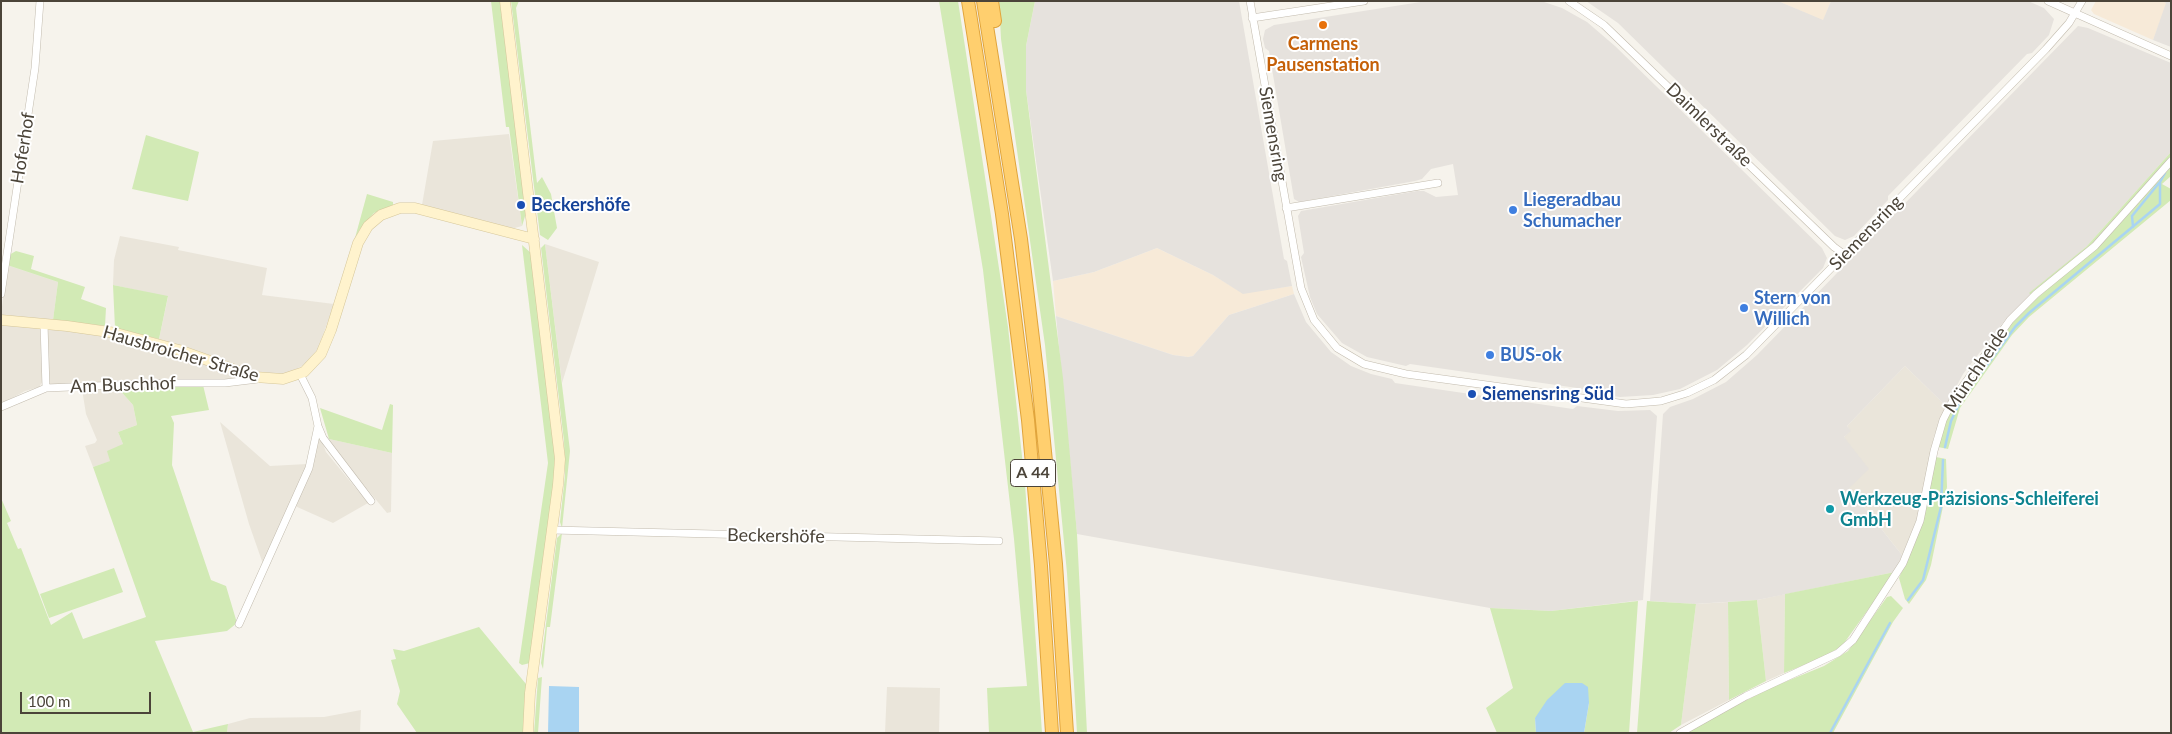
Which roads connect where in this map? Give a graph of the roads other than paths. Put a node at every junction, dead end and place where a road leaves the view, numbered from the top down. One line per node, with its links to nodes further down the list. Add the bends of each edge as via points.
1 (40, 1): 20 (street, Hoferhof, via 35,72)
2 (505, 1): 18 (street)
3 (983, 1): 13 (highway, A 44)
4 (992, 1): 13 (highway, via 996,36)
5 (1250, 1): 12 (street, Siemensring)
6 (1364, 1): 12 (street)
7 (1569, 1): 19 (street, Daimlerstraße, via 1604,24)
8 (2048, 1): 11 (street)
9 (2082, 1): 11 (street, Siemensring)
10 (967, 4): 33 (highway, A 44, via 1002,214 1026,402)
11 (2076, 13): 14 (street); 19 (street, Siemensring, via 2046,49)
12 (1252, 18): 17 (street, Siemensring)
13 (993, 56): 34 (highway, A 44, via 1021,239 1038,380 1057,573)
14 (2171, 56)
15 (2171, 160): 35 (street, Münchheide, via 2095,246 2036,294 2010,320 1953,400 1934,451 1920,521 1903,563 1853,640 1838,653 1746,696)
16 (1438, 183): 17 (street)
17 (1286, 208): 19 (street, Siemensring, via 1300,288 1314,320 1337,348 1364,364 1406,374 1626,404 1661,401 1714,380 1746,355)
18 (534, 239): 23 (street, via 415,208 400,208 381,215 368,226 358,243 323,352); 29 (street, via 559,442 559,474)
19 (1845, 255)
20 (1, 294)
21 (1, 320): 22 (street, Hausbroicher Straße)
22 (44, 324): 24 (street, Hausbroicher Straße, via 136,338); 25 (street, Am Buschhof)
23 (300, 374): 24 (street, Hausbroicher Straße, via 283,379); 27 (street, via 313,402)
24 (260, 378): 25 (street, Am Buschhof, via 225,383 167,382)
25 (46, 388): 26 (street, Am Buschhof)
26 (1, 407)
27 (318, 426): 28 (street, via 336,458); 31 (street, via 309,468)
28 (371, 500)
29 (552, 530): 30 (street, Beckershöfe); 32 (street, via 530,693)
30 (1000, 541)
31 (240, 624)
32 (528, 733)
33 (1052, 733)
34 (1067, 733)
35 (1680, 733)

